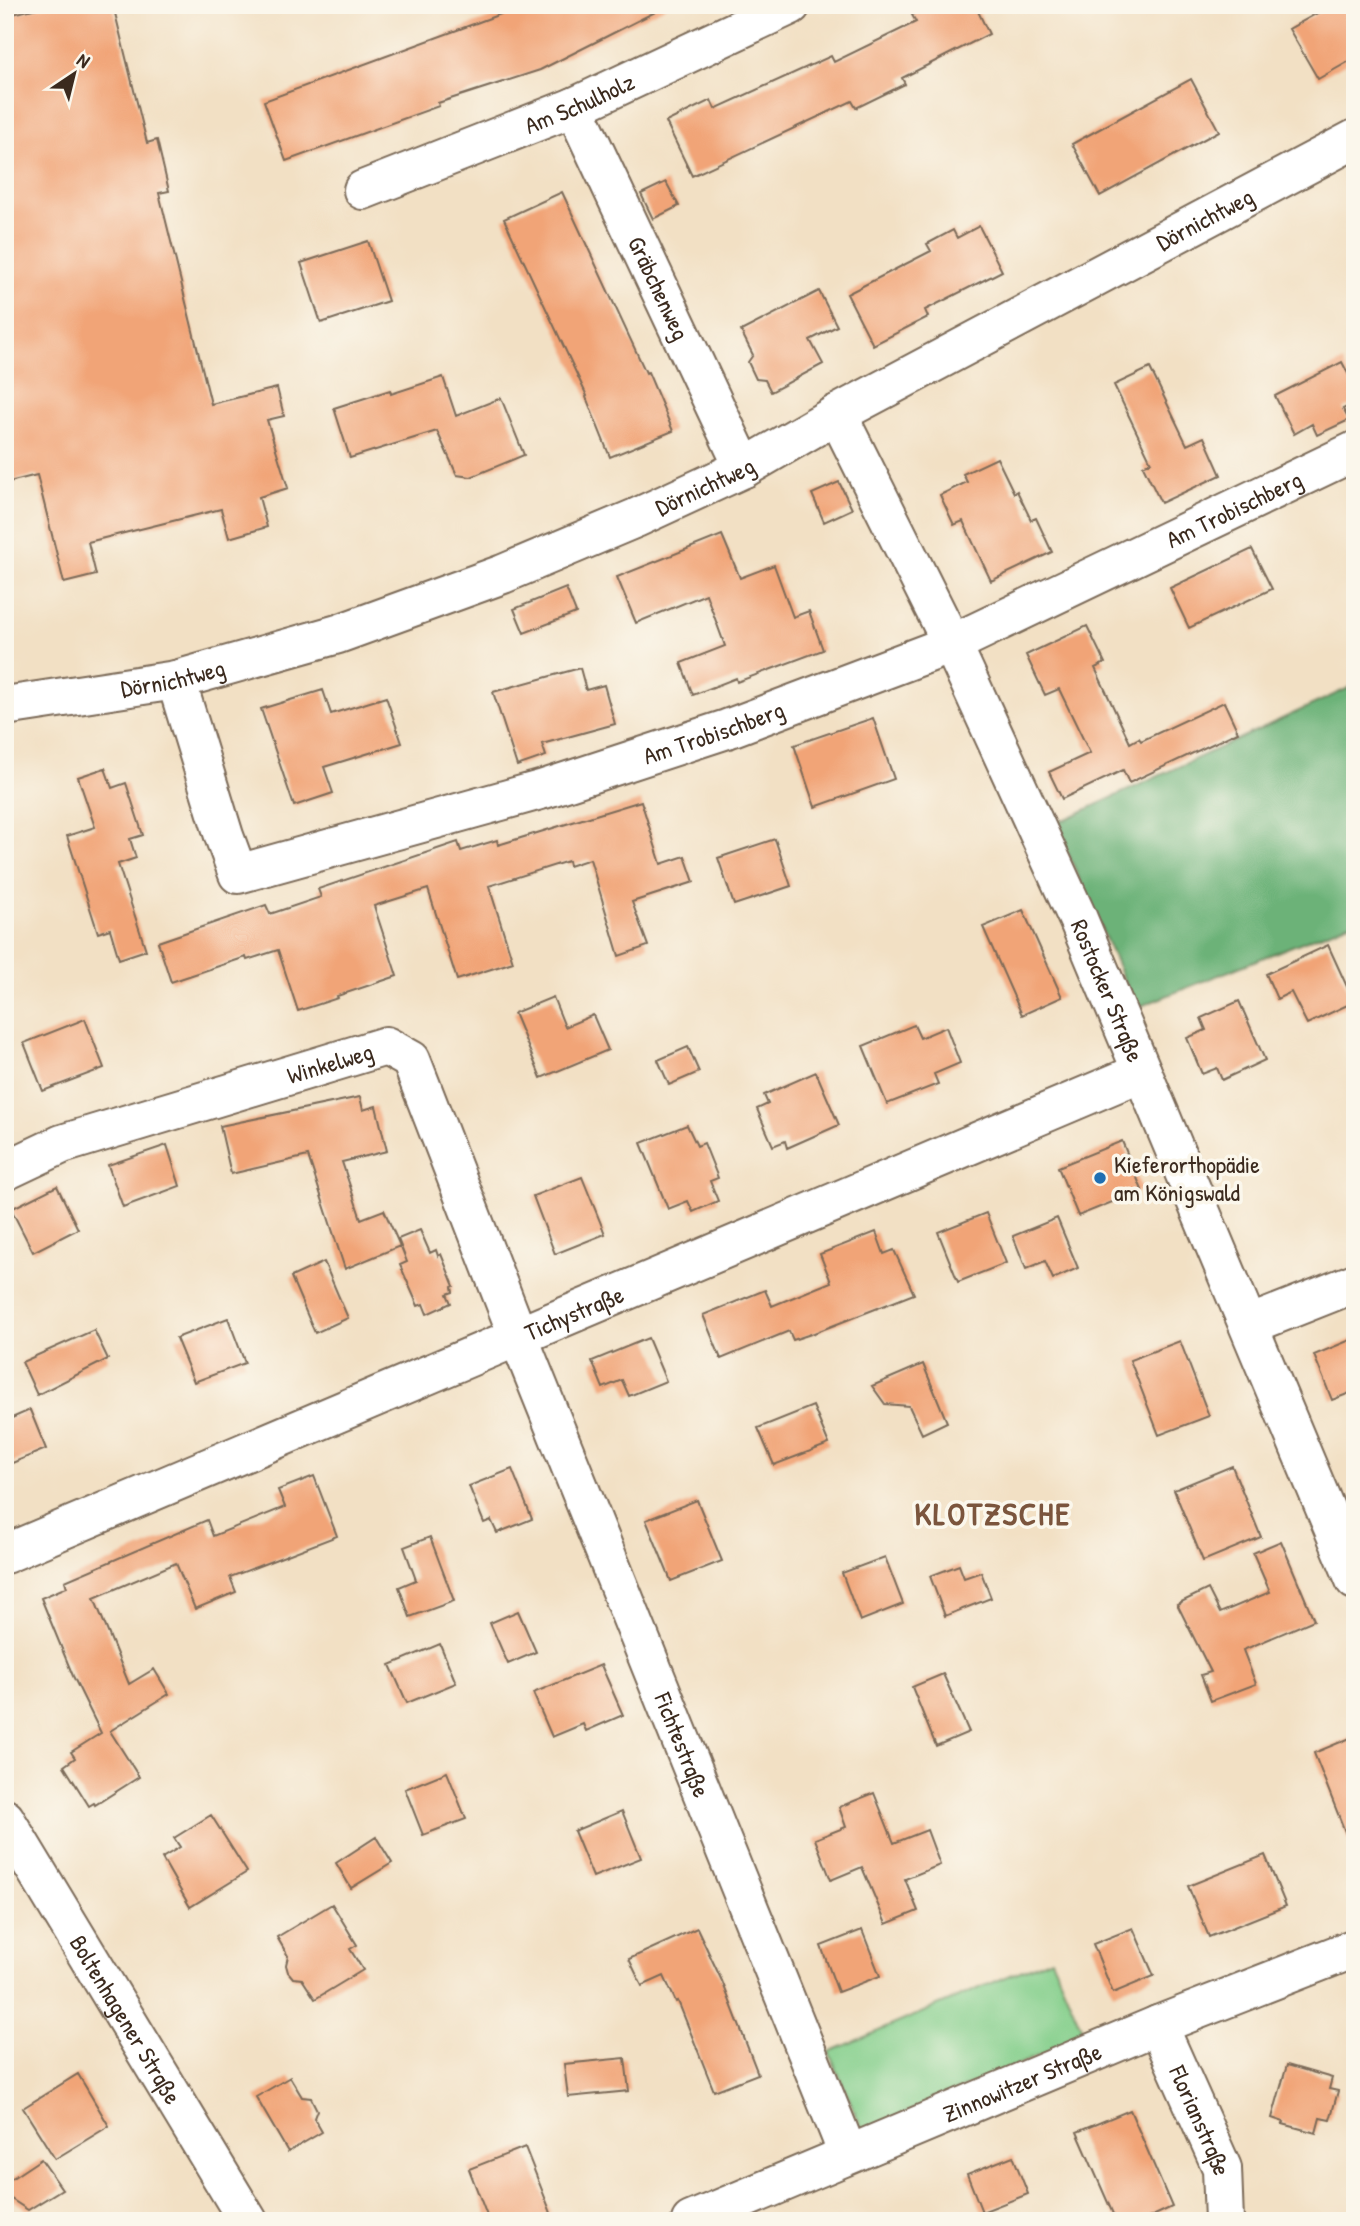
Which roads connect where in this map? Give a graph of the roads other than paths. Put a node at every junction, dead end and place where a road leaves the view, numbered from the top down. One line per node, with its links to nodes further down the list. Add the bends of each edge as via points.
1 (791, 5): 2 (street, Am Schulholz)
2 (574, 107): 4 (street, Am Schulholz); 7 (street, Gräbchenweg)
3 (1355, 138): 5 (street, Dörnichtweg)
4 (363, 190)
5 (837, 414): 7 (street, Dörnichtweg); 8 (street, Rostocker Straße)
6 (1355, 451): 8 (street, Am Trobischberg)
7 (744, 468): 9 (street, Dörnichtweg, via 503,575 338,634)
8 (952, 644): 9 (street, Am Trobischberg, via 727,729 544,789 238,874); 11 (street, Rostocker Straße, via 1078,919)
9 (176, 680): 10 (street, Dörnichtweg)
10 (5, 706)
11 (1142, 1072): 14 (street, Rostocker Straße); 15 (street, Tichystraße)
12 (5, 1171): 15 (street, Winkelweg, via 62,1144 386,1046 411,1060)
13 (1355, 1283): 14 (street)
14 (1249, 1325): 17 (street, Rostocker Straße)
15 (518, 1336): 16 (street, Tichystraße); 21 (street, Fichtestraße)
16 (5, 1554)
17 (1355, 1580)
18 (5, 1819): 22 (street, Boltenhagener Straße)
19 (1355, 1948): 20 (street, Zinnowitzer Straße)
20 (1158, 2025): 21 (street, Zinnowitzer Straße); 24 (street, Florianstraße, via 1222,2168)
21 (848, 2154): 23 (street, Zinnowitzer Straße)
22 (248, 2221)
23 (691, 2221)
24 (1224, 2221)

